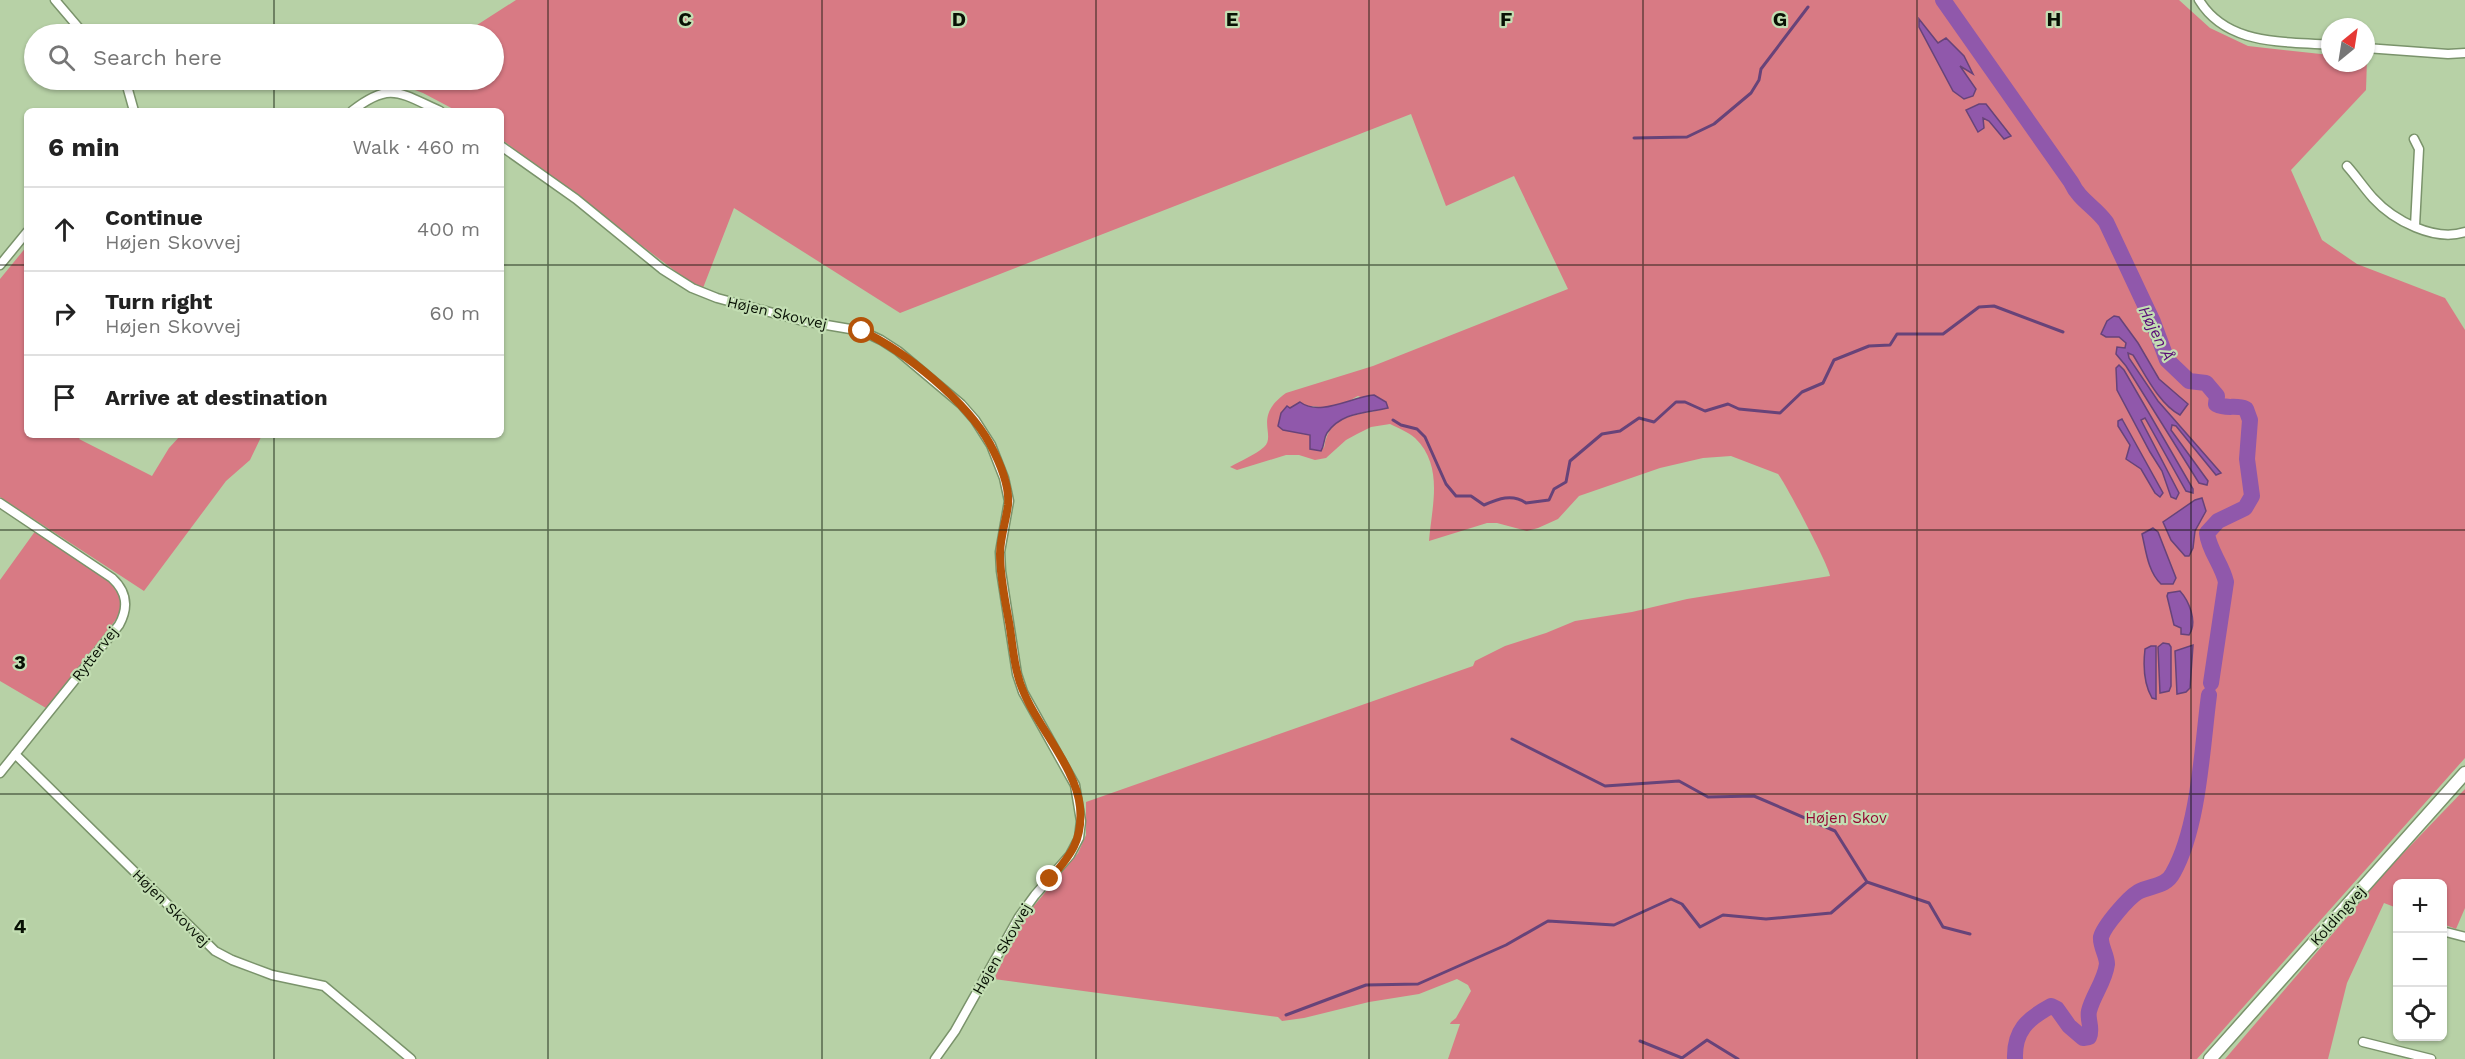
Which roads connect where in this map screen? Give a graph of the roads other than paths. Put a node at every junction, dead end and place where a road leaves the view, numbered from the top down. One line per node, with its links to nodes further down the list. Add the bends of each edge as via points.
1 (55, 0): 3 (street)
2 (2199, 0): 4 (street, via 2214,19 2233,32 2257,39)
3 (75, 24)
4 (2321, 44)
5 (2375, 49): 6 (street)
6 (2465, 53)
7 (128, 90): 8 (street)
8 (133, 108)
9 (356, 108): 10 (street, via 382,92 396,92)
10 (433, 108)
11 (2414, 139): 14 (street, via 2419,149)
12 (504, 148): 26 (street, Højen Skovvej, via 692,288 803,321 862,331 881,340 961,404 991,446 1009,501 1000,552 1017,674 1023,692 1075,785 1081,821 1079,838 1070,855 1019,917 955,1031)
13 (2347, 166): 14 (street, via 2374,200)
14 (2415, 226): 15 (street, via 2442,234)
15 (2465, 231)
16 (24, 236): 17 (street)
17 (0, 265)
18 (0, 503): 19 (street, Ryttervej, via 112,579 125,595 126,605 119,625)
19 (15, 754): 20 (street, Ryttervej); 25 (street, Højen Skovvej, via 215,951 272,975 324,986)
20 (0, 773)
21 (2465, 773): 27 (main road, Koldingvej)
22 (2447, 932): 23 (street)
23 (2465, 937)
24 (2363, 1042): 28 (street)
25 (411, 1059)
26 (934, 1059)
27 (2210, 1059)
28 (2431, 1059)

